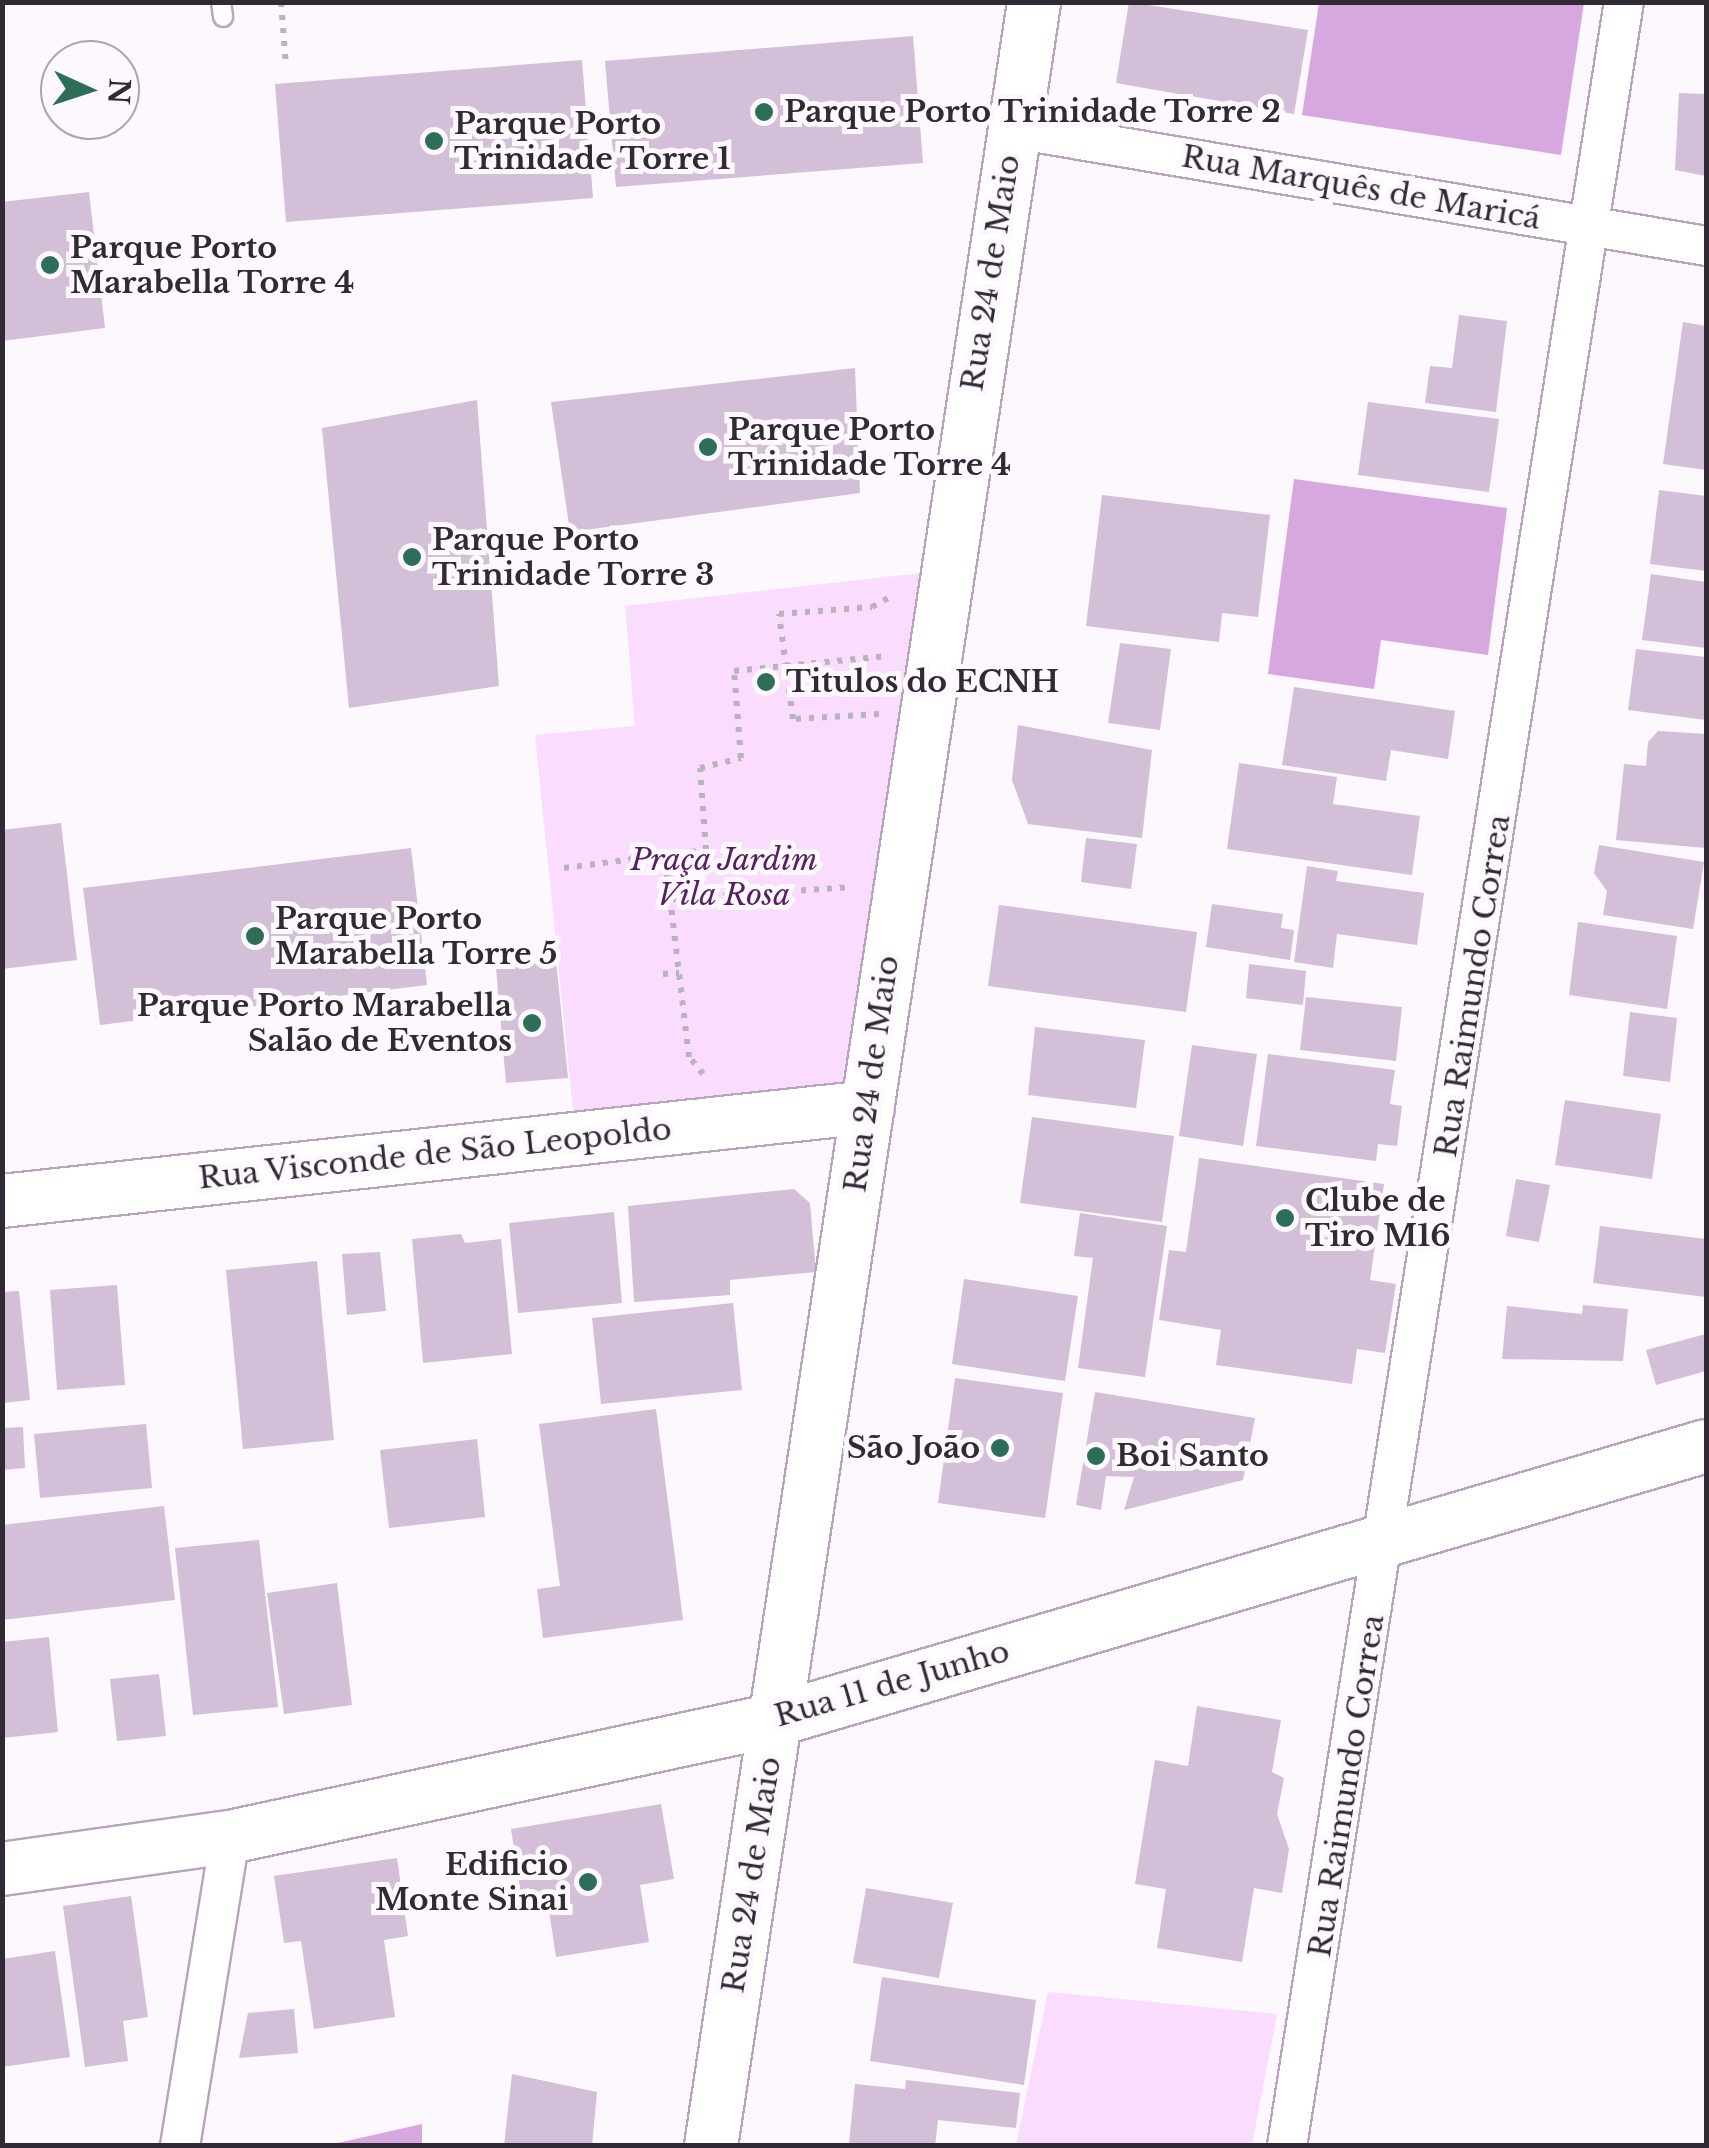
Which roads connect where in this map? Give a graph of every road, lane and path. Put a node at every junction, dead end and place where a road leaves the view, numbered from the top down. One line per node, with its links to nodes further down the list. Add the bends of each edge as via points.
1 (281, 2): 4 (path)
2 (1034, 2): 5 (street, Rua 24 de Maio)
3 (1624, 2): 6 (street, Rua Raimundo Correa)
4 (286, 66)
5 (1015, 130): 6 (street, Rua Marquês de Maricá); 9 (street, Rua 24 de Maio)
6 (1589, 226): 7 (street, Rua Marquês de Maricá); 22 (street, Rua Raimundo Correa)
7 (1706, 246)
8 (872, 607): 10 (path, via 779,614)
9 (934, 652): 10 (path); 11 (street, Rua 24 de Maio)
10 (785, 664): 11 (path, via 793,719); 12 (path, via 734,671 742,758 700,768 706,850)
11 (925, 711): 18 (street, Rua 24 de Maio)
12 (665, 855): 13 (path); 15 (path)
13 (564, 868)
14 (860, 887): 15 (path)
15 (670, 899): 16 (path)
16 (680, 973): 17 (path); 19 (path, via 689,1057)
17 (664, 974)
18 (868, 1107): 19 (street, Rua Visconde de São Leopoldo); 23 (street, Rua 24 de Maio)
19 (742, 1122): 20 (street, Rua Visconde de São Leopoldo)
20 (2, 1201)
21 (1706, 1446): 22 (street, Rua 11 de Junho)
22 (1388, 1538): 23 (street, Rua 11 de Junho); 28 (street, Rua Raimundo Correa)
23 (775, 1720): 24 (street, Rua 11 de Junho); 27 (street, Rua 24 de Maio)
24 (230, 1837): 25 (street, Rua 11 de Junho); 26 (street)
25 (2, 1870)
26 (180, 2146)
27 (712, 2146)
28 (1288, 2146)

